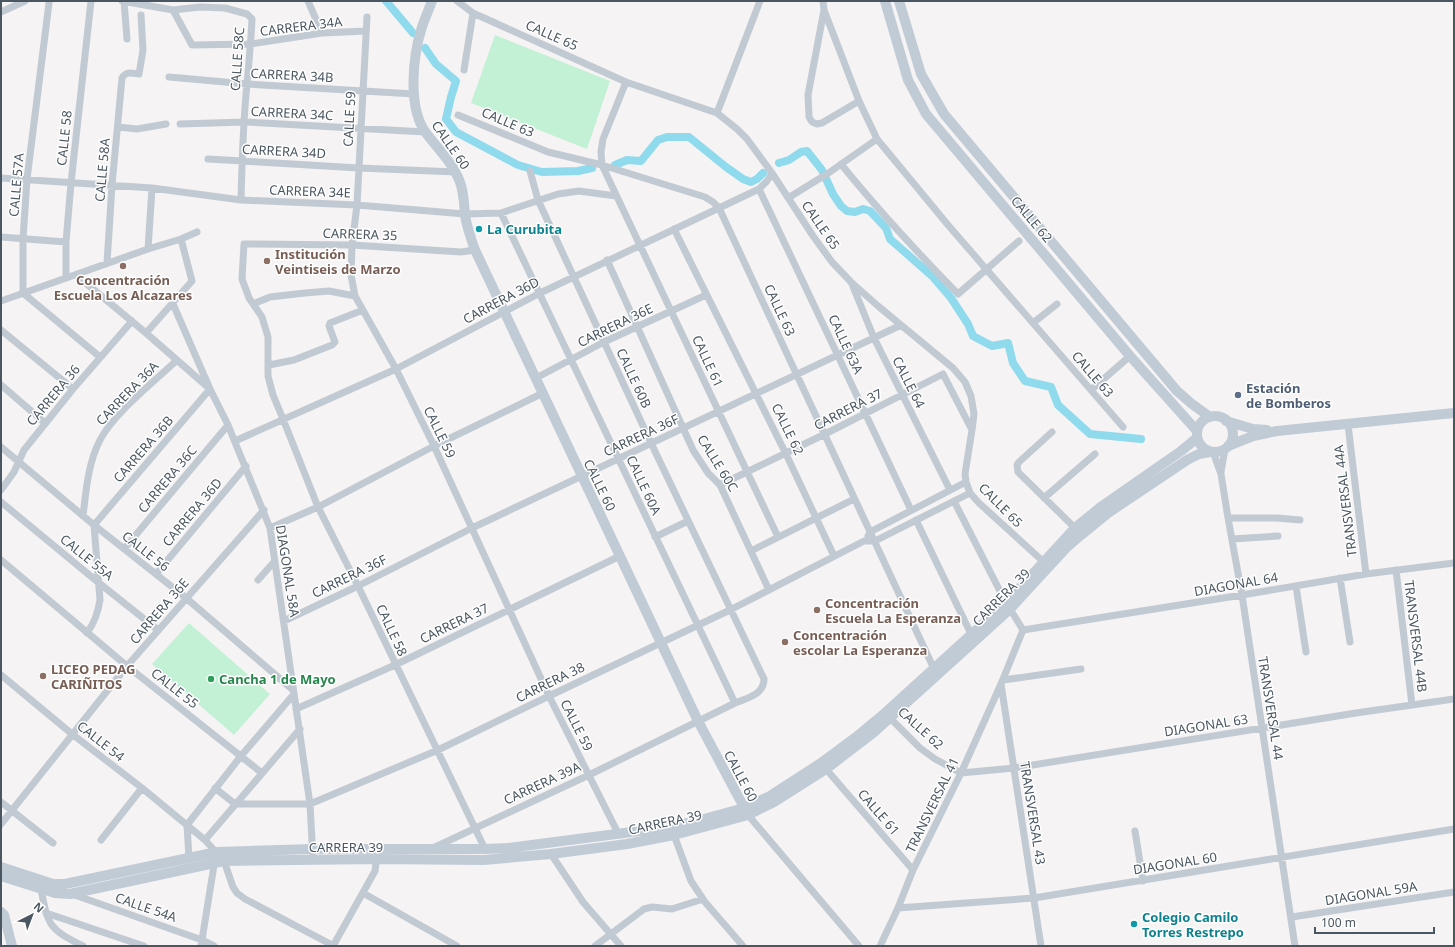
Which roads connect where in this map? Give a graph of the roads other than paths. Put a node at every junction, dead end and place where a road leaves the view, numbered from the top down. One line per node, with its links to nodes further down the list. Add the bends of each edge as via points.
1 (25, 1): 15 (street)
2 (91, 1): 49 (street, CALLE 58)
3 (123, 1): 12 (street); 21 (street)
4 (308, 1): 20 (street)
5 (432, 1): 28 (main road, CALLE 60, via 417,50)
6 (457, 1): 16 (street, CALLE 65)
7 (760, 1): 30 (street)
8 (823, 1): 14 (street, CALLE 63)
9 (885, 1): 99 (main road, CALLE 62, via 908,80 926,114)
10 (899, 1): 117 (main road, CALLE 62, via 921,74 944,114 1178,391)
11 (49, 3): 48 (street, CALLE 57A)
12 (142, 3): 13 (street)
13 (173, 10): 22 (street, CARRERA 34A, via 192,45); 22 (street, CALLE 58C, via 225,8 247,14 252,20)
14 (824, 10): 29 (street, CALLE 63); 29 (street, via 808,95 809,116 812,122 822,123)
15 (1, 12)
16 (473, 13): 23 (street); 25 (street, CALLE 65)
17 (141, 15): 35 (street, CALLE 58A, via 143,50 139,74 128,73 122,78)
18 (367, 17): 19 (street, CALLE 59)
19 (366, 32): 20 (street, CARRERA 34A); 27 (street, CALLE 59)
20 (322, 33): 22 (street, CARRERA 34A)
21 (127, 39)
22 (251, 44): 26 (street, CALLE 58C)
23 (464, 70)
24 (169, 77): 26 (street, CARRERA 34B)
25 (626, 82): 30 (street, CALLE 65); 42 (street, via 603,139)
26 (247, 84): 27 (street, CARRERA 34B); 32 (street, CALLE 58C)
27 (363, 91): 28 (street, CARRERA 34B); 36 (street, CALLE 59)
28 (414, 94): 37 (main road, CALLE 60, via 419,122)
29 (858, 100): 38 (street, CALLE 63)
30 (717, 113): 46 (street, CALLE 65, via 747,140)
31 (458, 115): 42 (street, CALLE 63, via 548,152)
32 (245, 122): 34 (street, CARRERA 34C); 36 (street, CARRERA 34C); 40 (street, CALLE 58C)
33 (166, 124): 35 (street, via 137,129)
34 (180, 124)
35 (118, 127): 50 (street, CALLE 58A)
36 (361, 129): 37 (street, CARRERA 34C); 43 (street, CALLE 59)
37 (425, 132): 45 (main road, CALLE 60)
38 (878, 139): 41 (street); 74 (street, CALLE 63)
39 (208, 159): 40 (street, CARRERA 34D)
40 (242, 161): 43 (street, CARRERA 34D); 55 (street, CALLE 58C)
41 (841, 164): 54 (street); 74 (street, via 905,240 958,294)
42 (602, 165): 53 (street); 58 (street, CALLE 63, via 705,197)
43 (359, 168): 45 (street, CARRERA 34D); 57 (street, CALLE 59)
44 (530, 171): 56 (street, CALLE 60B)
45 (456, 172): 60 (main road, CALLE 60, via 461,184)
46 (772, 173): 52 (street, CARRERA 36D); 54 (street, CALLE 65)
47 (1, 178): 48 (street, CARRERA 34E)
48 (27, 179): 49 (street, CARRERA 34E); 64 (street, CALLE 57A)
49 (71, 183): 50 (street, CARRERA 34E); 67 (street, CALLE 58)
50 (112, 185): 51 (street, CARRERA 34E); 73 (street, CALLE 58A)
51 (152, 188): 55 (street, CARRERA 34E); 70 (street)
52 (759, 189): 58 (street, CARRERA 36D); 98 (street, CALLE 63A)
53 (616, 196): 56 (street, CARRERA 34E, via 580,191); 69 (street, CALLE 61)
54 (788, 198): 78 (street, CALLE 65, via 828,256)
55 (241, 200): 57 (street, CARRERA 34E)
56 (538, 200): 59 (street, CARRERA 34E); 76 (street, CALLE 60B)
57 (357, 205): 60 (street, CARRERA 34E); 68 (street, CALLE 59)
58 (719, 208): 61 (street, CARRERA 36D); 105 (street, CALLE 63)
59 (501, 213): 60 (street, CARRERA 34E); 80 (street, CALLE 60A)
60 (465, 214): 71 (main road, CALLE 60)
61 (674, 229): 69 (street, CARRERA 36D); 81 (street, CALLE 62)
62 (197, 232): 65 (street)
63 (1, 237): 64 (street)
64 (23, 239): 67 (street); 79 (street, CALLE 57A)
65 (181, 239): 70 (street); 84 (street, via 192,281)
66 (1019, 241): 74 (street)
67 (66, 242): 77 (street, CALLE 58)
68 (352, 245): 71 (street, CARRERA 35, via 461,252); 82 (street, CALLE 59); 85 (street, CARRERA 35, via 244,244 242,279)
69 (641, 245): 72 (street, CARRERA 36D); 89 (street, CALLE 61)
70 (148, 249): 73 (street)
71 (476, 250): 88 (main road, CALLE 60)
72 (608, 260): 76 (street, CARRERA 36D); 93 (street, CALLE 60C)
73 (107, 263): 75 (street)
74 (986, 269): 91 (street, CALLE 63)
75 (76, 275): 77 (street); 90 (street)
76 (573, 277): 80 (street, CARRERA 36D); 97 (street, CALLE 60B)
77 (66, 278): 79 (street)
78 (851, 282): 92 (street, CALLE 65); 96 (street, CALLE 64)
79 (23, 293): 83 (street); 100 (street)
80 (540, 293): 88 (street, CARRERA 36D); 102 (street, CALLE 60A)
81 (706, 295): 89 (street, CARRERA 36E); 112 (street, CALLE 62)
82 (355, 296): 85 (street, via 329,291 311,292 270,297); 87 (street, CALLE 59)
83 (1, 302)
84 (173, 304): 95 (street); 109 (street, DIAGONAL 58A)
85 (253, 304): 103 (street, via 262,317 268,337)
86 (1057, 304): 91 (street)
87 (363, 310): 103 (street, via 330,323 334,342 332,345 294,360); 104 (street, CALLE 59)
88 (505, 311): 104 (street, CARRERA 36D); 106 (main road, CALLE 60)
89 (672, 311): 93 (street, CARRERA 36E); 114 (street, CALLE 61)
90 (132, 321): 95 (street); 100 (street, CARRERA 36)
91 (1033, 323): 110 (street, CALLE 63)
92 (901, 325): 96 (street, CARRERA 36F); 125 (street, CALLE 65, via 953,368 965,382 974,414)
93 (638, 327): 97 (street, CARRERA 36E); 124 (street, CALLE 60C)
94 (1, 330): 108 (street)
95 (146, 333): 101 (street)
96 (874, 338): 98 (street, CARRERA 36F); 113 (street, CALLE 64)
97 (604, 342): 102 (street, CARRERA 36E); 131 (street, CALLE 60B)
98 (838, 354): 105 (street, CARRERA 36F); 116 (street, CALLE 63A)
99 (1130, 356): 110 (street); 129 (main road, CALLE 62)
100 (100, 357): 108 (street, CARRERA 36)
101 (176, 360): 109 (street); 156 (street, CARRERA 36A, via 112,423 100,440 93,457)
102 (571, 360): 106 (street, CARRERA 36E); 138 (street, CALLE 60A)
103 (269, 365): 118 (street, via 268,376 273,395)
104 (396, 369): 118 (street, CARRERA 36D); 132 (street, CALLE 59)
105 (797, 374): 112 (street, CARRERA 36F); 128 (street, CALLE 63)
106 (536, 378): 111 (main road, CALLE 60)
107 (1, 385): 120 (street)
108 (73, 389): 120 (street, CARRERA 36)
109 (210, 389): 121 (street, DIAGONAL 58A); 162 (street, CARRERA 36B)
110 (1091, 390): 123 (street, CALLE 63)
111 (543, 393): 132 (street); 143 (main road, CALLE 60)
112 (756, 394): 114 (street, CARRERA 36F); 136 (street, CALLE 62)
113 (902, 395): 116 (street, CARRERA 37); 125 (street, CARRERA 37, via 943,374); 147 (street, CALLE 64)
114 (719, 412): 124 (street, CARRERA 36F); 141 (street, CALLE 61)
115 (1454, 413): 122 (main road)
116 (865, 414): 128 (street, CARRERA 37); 155 (street, CALLE 63A)
117 (1210, 417): 119 (main road); 129 (main road, via 1201,422)
118 (284, 419): 130 (street, CARRERA 36D); 153 (street, CALLE 58)
119 (1226, 420): 126 (main road, via 1253,429); 134 (main road, via 1233,433)
120 (45, 423): 139 (street, CARRERA 36, via 24,450)
121 (228, 425): 130 (street, DIAGONAL 58A); 173 (street, CARRERA 36C)
122 (1348, 425): 126 (main road); 183 (street, TRANSVERSAL 44A)
123 (1123, 427)
124 (684, 428): 131 (street, CARRERA 36F); 145 (street, CALLE 60C, via 700,463)
125 (972, 430): 144 (street, CALLE 65)
126 (1277, 431): 134 (main road, via 1253,436)
127 (1052, 432): 149 (street, via 1017,466 1018,472)
128 (825, 434): 136 (street, CARRERA 37); 150 (street, CALLE 63)
129 (1197, 434): 135 (main road, via 1201,447); 165 (main road, CARRERA 39, via 1181,451)
130 (235, 441): 140 (street, DIAGONAL 58A)
131 (651, 443): 138 (street, CARRERA 36F); 161 (street, CALLE 60B)
132 (434, 446): 153 (street); 164 (street, CALLE 59)
133 (1, 447): 139 (street, CALLE 56)
134 (1226, 448): 135 (main road); 142 (street, TRANSVERSAL 44)
135 (1212, 452): 142 (street, TRANSVERSAL 44); 180 (main road, CARRERA 39, via 1199,454 1187,460 1108,513)
136 (786, 454): 141 (street, CARRERA 37); 157 (street, CALLE 62)
137 (1095, 454): 149 (street)
138 (618, 458): 143 (street, CARRERA 36F); 168 (street, CALLE 60A)
139 (19, 462): 146 (street, CARRERA 36); 156 (street, CALLE 56)
140 (246, 466): 154 (street, DIAGONAL 58A); 182 (street, CARRERA 36D)
141 (748, 471): 145 (street, CARRERA 37); 169 (street, CALLE 61)
142 (1221, 474): 158 (street, TRANSVERSAL 44)
143 (581, 476): 164 (street, CARRERA 36F); 175 (main road, CALLE 60)
144 (966, 482): 147 (street, CARRERA 38); 148 (street, CALLE 65)
145 (720, 485): 174 (street, CALLE 60C)
146 (1, 490)
147 (950, 490): 155 (street, CARRERA 38)
148 (970, 493): 151 (street, CARRERA 38); 180 (street, CALLE 65)
149 (1044, 498): 165 (street)
150 (854, 499): 157 (street); 166 (street, CALLE 63)
151 (954, 501): 159 (street, CARRERA 38); 192 (street)
152 (1, 502): 186 (street, CALLE 55A)
153 (318, 507): 163 (street); 187 (street, CALLE 58)
154 (264, 510): 163 (street, DIAGONAL 58A); 191 (street, CARRERA 36E)
155 (911, 510): 166 (street, CARRERA 38)
156 (83, 516): 162 (street, CALLE 56)
157 (816, 518): 169 (street); 176 (street, CALLE 62)
158 (1228, 518): 160 (street); 171 (street, TRANSVERSAL 44)
159 (916, 520): 170 (street, CARRERA 38); 200 (street)
160 (1300, 520)
161 (688, 521): 168 (street); 194 (street, CALLE 60B)
162 (94, 524): 173 (street, CALLE 56); 186 (street)
163 (270, 528): 178 (street, DIAGONAL 58A)
164 (472, 528): 187 (street, CARRERA 36F); 193 (street, CALLE 59)
165 (1075, 528): 180 (main road, CARRERA 39)
166 (870, 532): 170 (street, CALLE 63); 172 (street, CARRERA 38)
167 (1278, 536): 171 (street)
168 (655, 537): 196 (street, CALLE 60A)
169 (778, 537): 174 (street)
170 (874, 540): 172 (street, CARRERA 38); 207 (street, CALLE 63)
171 (1232, 540): 190 (street, TRANSVERSAL 44)
172 (864, 541): 176 (street, CARRERA 38)
173 (124, 548): 182 (street, CALLE 56)
174 (751, 551): 189 (street, CALLE 60C)
175 (620, 556): 193 (street, CARRERA 37); 201 (main road, CALLE 60)
176 (834, 556): 189 (street, CARRERA 38)
177 (1, 560): 199 (street, CALLE 55)
178 (274, 562): 185 (street); 195 (street, DIAGONAL 58A)
179 (1454, 563): 181 (street, DIAGONAL 64)
180 (1046, 564): 192 (main road, CARRERA 39, via 1025,584)
181 (1396, 570): 183 (street, DIAGONAL 64); 215 (street, TRANSVERSAL 44B)
182 (156, 574): 191 (street, CALLE 56)
183 (1366, 574): 184 (street, DIAGONAL 64)
184 (1340, 578): 188 (street, DIAGONAL 64); 202 (street)
185 (258, 580)
186 (99, 583): 197 (street, CALLE 55A); 199 (street, via 98,612)
187 (358, 586): 195 (street, CARRERA 36F); 204 (street, CALLE 58)
188 (1296, 586): 190 (street, DIAGONAL 64); 203 (street)
189 (769, 590): 194 (street, CARRERA 38)
190 (1242, 595): 198 (street, DIAGONAL 64); 219 (street, TRANSVERSAL 44)
191 (186, 598): 197 (street, CARRERA 36E); 211 (street, CALLE 56)
192 (1008, 606): 198 (street); 200 (main road, CARRERA 39); 207 (main road, CARRERA 39)
193 (510, 610): 204 (street, CARRERA 37); 212 (street, CALLE 59)
194 (730, 610): 196 (street, CARRERA 38); 209 (street, CALLE 60B)
195 (284, 621): 211 (street, DIAGONAL 58A)
196 (697, 626): 201 (street, CARRERA 38); 214 (street, CALLE 60A)
197 (158, 630): 205 (street, CARRERA 36E)
198 (1023, 630): 210 (street, TRANSVERSAL 41)
199 (87, 633): 205 (street, CALLE 55)
200 (971, 634): 207 (main road, CARRERA 39)
201 (662, 642): 212 (street, CARRERA 38); 218 (main road, CALLE 60)
202 (1350, 642)
203 (1306, 652)
204 (395, 665): 216 (street, CARRERA 37); 222 (street, CALLE 58)
205 (127, 666): 221 (street, CARRERA 36E); 223 (street, CALLE 55)
206 (1082, 670): 210 (street)
207 (936, 672): 217 (main road, CARRERA 39)
208 (1, 675): 221 (street, CALLE 54)
209 (764, 679): 214 (street, CARRERA 39A, via 764,685 758,693)
210 (1002, 682): 224 (street, TRANSVERSAL 43); 227 (street, TRANSVERSAL 41)
211 (293, 692): 216 (street, DIAGONAL 58A); 223 (street)
212 (548, 696): 222 (street, CARRERA 38); 228 (street, CALLE 59)
213 (1454, 699): 215 (street, DIAGONAL 63)
214 (735, 702): 218 (street, CARRERA 39A)
215 (1412, 705): 219 (street, DIAGONAL 63)
216 (296, 709): 220 (street, DIAGONAL 58A)
217 (888, 716): 225 (main road, CARRERA 39); 227 (street, CALLE 62, via 920,748); 235 (main road, CARRERA 39)
218 (698, 721): 228 (street, CARRERA 39A); 235 (main road, CALLE 60)
219 (1262, 728): 224 (street, DIAGONAL 63); 252 (street, TRANSVERSAL 44)
220 (300, 729): 226 (street); 233 (street, DIAGONAL 58A)
221 (72, 734): 229 (street, CALLE 54); 234 (street, CARRERA 36E)
222 (438, 750): 233 (street, CARRERA 38); 238 (street, CALLE 58)
223 (241, 756): 226 (street, CALLE 55); 230 (street)
224 (1014, 768): 227 (street, DIAGONAL 63); 264 (street, TRANSVERSAL 43)
225 (826, 769): 235 (main road, CARRERA 39, via 774,802); 257 (street, CALLE 61)
226 (262, 773): 232 (street)
227 (961, 773): 257 (street, TRANSVERSAL 41)
228 (588, 775): 238 (street, CARRERA 39A); 241 (street, CALLE 59)
229 (142, 788): 237 (street, CALLE 54); 243 (street)
230 (216, 788): 232 (street); 237 (street)
231 (1, 802): 234 (street)
232 (236, 804): 233 (street, CARRERA 38); 244 (street)
233 (310, 804): 246 (street, DIAGONAL 58A)
234 (12, 811): 236 (street, CARRERA 36E); 245 (street)
235 (746, 812): 241 (main road, CARRERA 39, via 655,829); 242 (main road, CARRERA 39); 281 (street, CALLE 60)
236 (1, 824)
237 (187, 824): 244 (street, CALLE 54); 253 (street)
238 (475, 828): 247 (street, CARRERA 39A); 248 (street, CALLE 58)
239 (1454, 829): 252 (street, DIAGONAL 60)
240 (1135, 831): 259 (street)
241 (618, 833): 248 (main road, CARRERA 39)
242 (674, 835): 251 (main road, CARRERA 39); 265 (street, via 691,880)
243 (101, 840)
244 (205, 840): 249 (street, CALLE 54)
245 (53, 843)
246 (313, 849): 249 (main road, CARRERA 39); 250 (main road, CARRERA 39); 254 (street, DIAGONAL 58A)
247 (430, 849): 248 (main road, CARRERA 39); 250 (main road, CARRERA 39)
248 (485, 849)
249 (217, 852): 253 (main road, CARRERA 39); 255 (street)
250 (377, 854): 251 (main road, CARRERA 39, via 484,860); 254 (main road, CARRERA 39); 262 (street, via 375,871)
251 (552, 854): 270 (street, via 583,902)
252 (1281, 857): 259 (street, DIAGONAL 60); 269 (street, TRANSVERSAL 44)
253 (189, 858): 256 (main road, CARRERA 39, via 66,884 54,884)
254 (313, 859): 255 (main road, CARRERA 39)
255 (220, 862): 263 (main road, CARRERA 39); 271 (street); 276 (street, via 237,893 245,899)
256 (1, 867)
257 (913, 870): 266 (street, TRANSVERSAL 41)
258 (1, 876): 260 (main road, CARRERA 39)
259 (1143, 880): 264 (street, DIAGONAL 60)
260 (42, 889): 263 (main road, CARRERA 39); 267 (street)
261 (1454, 892): 269 (street, DIAGONAL 59A)
262 (363, 893): 276 (street); 277 (street)
263 (70, 894): 271 (street, CALLE 54A)
264 (1034, 898): 266 (street, DIAGONAL 60); 283 (street, TRANSVERSAL 43)
265 (703, 899): 270 (street, via 672,909 644,909); 280 (street)
266 (898, 908): 282 (street, TRANSVERSAL 41)
267 (46, 913): 273 (street, via 50,924 62,935); 274 (street)
268 (2, 914): 272 (main road)
269 (1292, 917): 284 (street, TRANSVERSAL 44)
270 (610, 934): 278 (street); 279 (street)
271 (202, 943): 275 (street, CALLE 54A)
272 (12, 946)
273 (83, 946)
274 (144, 946)
275 (214, 946)
276 (333, 946)
277 (457, 946)
278 (594, 946)
279 (620, 946)
280 (743, 946)
281 (859, 946)
282 (880, 946)
283 (1041, 946)
284 (1295, 946)

